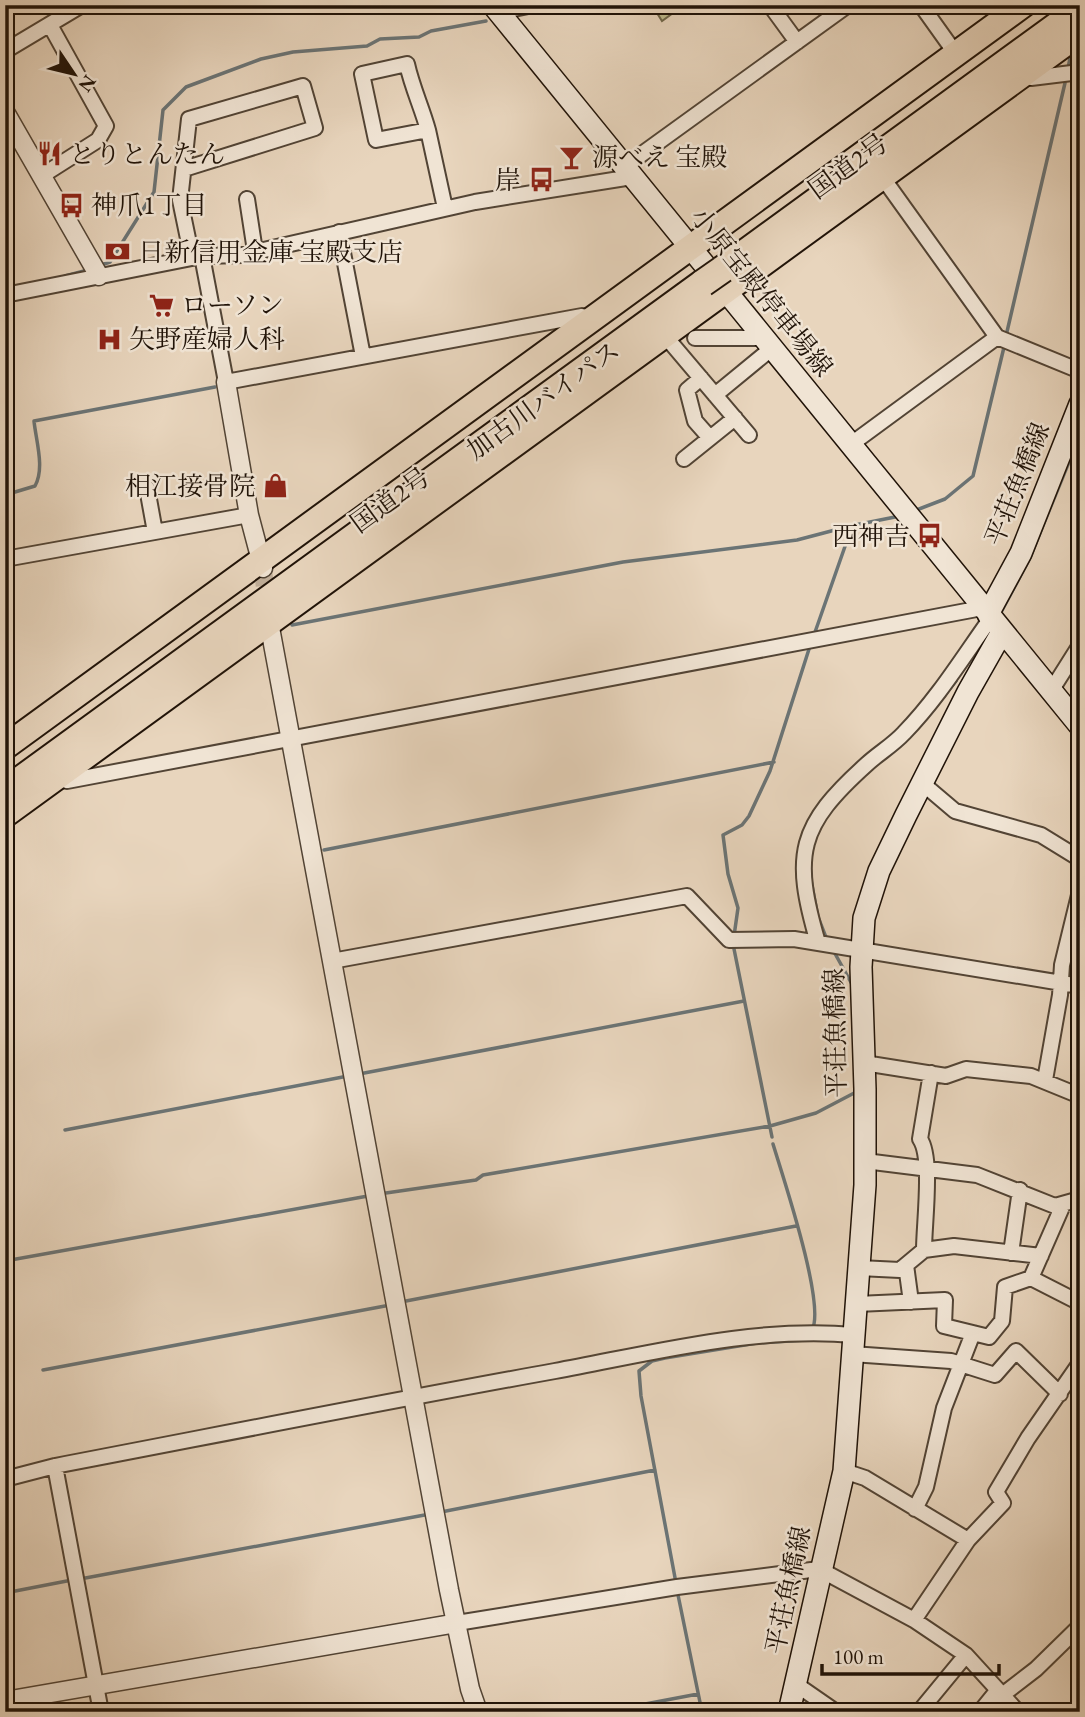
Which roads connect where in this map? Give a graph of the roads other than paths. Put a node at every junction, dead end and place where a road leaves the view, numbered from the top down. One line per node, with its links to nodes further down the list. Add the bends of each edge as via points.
1 (82, 5): 10 (street)
2 (533, 5): 8 (street)
3 (770, 5): 12 (street)
4 (848, 5): 12 (street)
5 (921, 5): 14 (street)
6 (1023, 5): 14 (highway, 国道2号)
7 (1056, 5): 28 (highway, 加古川バイパス)
8 (496, 9): 20 (main road, 小原宝殿停車場線)
9 (1080, 9): 28 (highway, 加古川バイパス)
10 (50, 24): 13 (street); 21 (street, via 105,131)
11 (1080, 33): 16 (highway, 国道2号)
12 (797, 42): 20 (street)
13 (5, 51)
14 (956, 54): 28 (highway, 国道2号)
15 (1080, 72): 16 (street, via 1031,78)
16 (1024, 74): 22 (highway, 国道2号)
17 (5, 112): 21 (street)
18 (428, 130): 18 (street, via 407,64 362,74 376,140); 24 (street)
19 (184, 169): 19 (street, via 189,119 303,86 315,128); 27 (street, via 180,200)
20 (628, 172): 24 (street); 28 (main road, 小原宝殿停車場線)
21 (43, 175): 29 (street)
22 (883, 178): 28 (highway, 国道2号); 34 (street)
23 (247, 199): 26 (street)
24 (445, 208): 25 (street)
25 (339, 232): 26 (street); 36 (street)
26 (255, 251): 27 (street)
27 (197, 257): 29 (street); 39 (street)
28 (708, 269): 31 (highway, 国道2号); 32 (highway, 国道2号); 35 (main road, 小原宝殿停車場線); 59 (highway, 加古川バイパス); 62 (highway, 加古川バイパス)
29 (99, 276): 30 (street)
30 (5, 295)
31 (595, 318): 39 (street, via 582,316); 51 (highway, 国道2号)
32 (666, 337): 38 (street); 52 (highway, 国道2号)
33 (695, 338): 35 (street)
34 (1003, 340): 37 (street); 45 (street)
35 (767, 343): 40 (street); 45 (main road, 小原宝殿停車場線)
36 (362, 351)
37 (1080, 371)
38 (701, 379): 40 (street); 44 (street, via 687,390 695,421)
39 (226, 382): 48 (street)
40 (715, 395): 42 (street)
41 (1078, 416): 53 (main road, 平荘魚橋線)
42 (735, 418): 43 (street); 44 (street)
43 (749, 435)
44 (710, 438): 46 (street)
45 (850, 445): 53 (main road, 小原宝殿停車場線)
46 (684, 460)
47 (147, 488): 49 (street)
48 (249, 515): 49 (street); 51 (street)
49 (155, 532): 50 (street)
50 (5, 559)
51 (262, 564): 58 (highway, 国道2号)
52 (268, 621): 57 (street); 60 (highway, 国道2号)
53 (993, 621): 55 (main road, 小原宝殿停車場線); 57 (street, via 821,639); 61 (main road, 平荘魚橋線); 66 (street, via 925,711 847,782 818,818 803,852 803,871)
54 (1079, 647): 55 (street)
55 (1051, 691): 56 (main road, 小原宝殿停車場線)
56 (1080, 726)
57 (290, 739): 60 (street, via 67,780); 68 (street)
58 (5, 747)
59 (5, 768)
60 (57, 777): 63 (highway, 国道2号)
61 (922, 783): 64 (street, via 955,811 1041,835); 67 (main road, 平荘魚橋線, via 879,871 864,918)
62 (5, 791)
63 (5, 815)
64 (1080, 859)
65 (1080, 891): 69 (street)
66 (827, 944): 67 (street); 68 (street, via 794,939 735,940 687,896)
67 (862, 951): 69 (street); 71 (main road, 平荘魚橋線)
68 (332, 961): 95 (street)
69 (1061, 984): 70 (street); 73 (street)
70 (1080, 986)
71 (864, 1063): 72 (street); 75 (main road, 平荘魚橋線)
72 (931, 1073): 73 (street, via 946,1076 965,1069); 76 (street, via 920,1139 926,1147)
73 (1045, 1080): 74 (street)
74 (1080, 1096)
75 (865, 1161): 76 (street); 84 (main road, 平荘魚橋線)
76 (928, 1167): 77 (street, via 977,1175); 80 (street)
77 (1020, 1190): 79 (street); 81 (street)
78 (1080, 1199): 79 (street)
79 (1063, 1205): 82 (street)
80 (924, 1250): 81 (street, via 954,1246); 83 (street)
81 (1011, 1253): 82 (street)
82 (1041, 1256): 85 (street)
83 (906, 1265): 84 (street, via 900,1270); 86 (street)
84 (859, 1268): 88 (main road, 平荘魚橋線)
85 (1031, 1278): 87 (street); 89 (street, via 1005,1287 1002,1321 992,1335)
86 (911, 1302): 88 (street); 89 (street, via 945,1300 944,1326)
87 (1080, 1303)
88 (857, 1304): 90 (main road, 平荘魚橋線)
89 (973, 1333): 91 (street)
90 (853, 1345): 91 (street); 95 (street, via 819,1333 720,1341); 97 (main road, 平荘魚橋線)
91 (960, 1363): 93 (street, via 995,1375 1016,1351); 99 (street, via 944,1408 926,1487)
92 (1080, 1363): 93 (street)
93 (1062, 1390): 94 (street); 100 (street, via 996,1492 1003,1503)
94 (1080, 1393)
95 (414, 1397): 96 (street); 103 (street)
96 (55, 1466): 98 (street); 107 (street)
97 (844, 1471): 99 (street, via 865,1478); 101 (main road, 平荘魚橋線)
98 (5, 1479)
99 (915, 1509): 100 (street)
100 (968, 1540): 102 (street)
101 (819, 1569): 102 (street); 103 (street); 106 (main road, 平荘魚橋線)
102 (914, 1620): 105 (street)
103 (457, 1623): 107 (street); 111 (street)
104 (1080, 1626): 108 (street, via 1036,1669)
105 (966, 1655): 108 (street); 114 (street)
106 (797, 1685): 112 (main road, 平荘魚橋線); 113 (street)
107 (96, 1686): 109 (street); 110 (street)
108 (999, 1693): 115 (street); 116 (street)
109 (5, 1701)
110 (101, 1712)
111 (478, 1712)
112 (789, 1712)
113 (836, 1712)
114 (919, 1712)
115 (980, 1712)
116 (1018, 1712)

